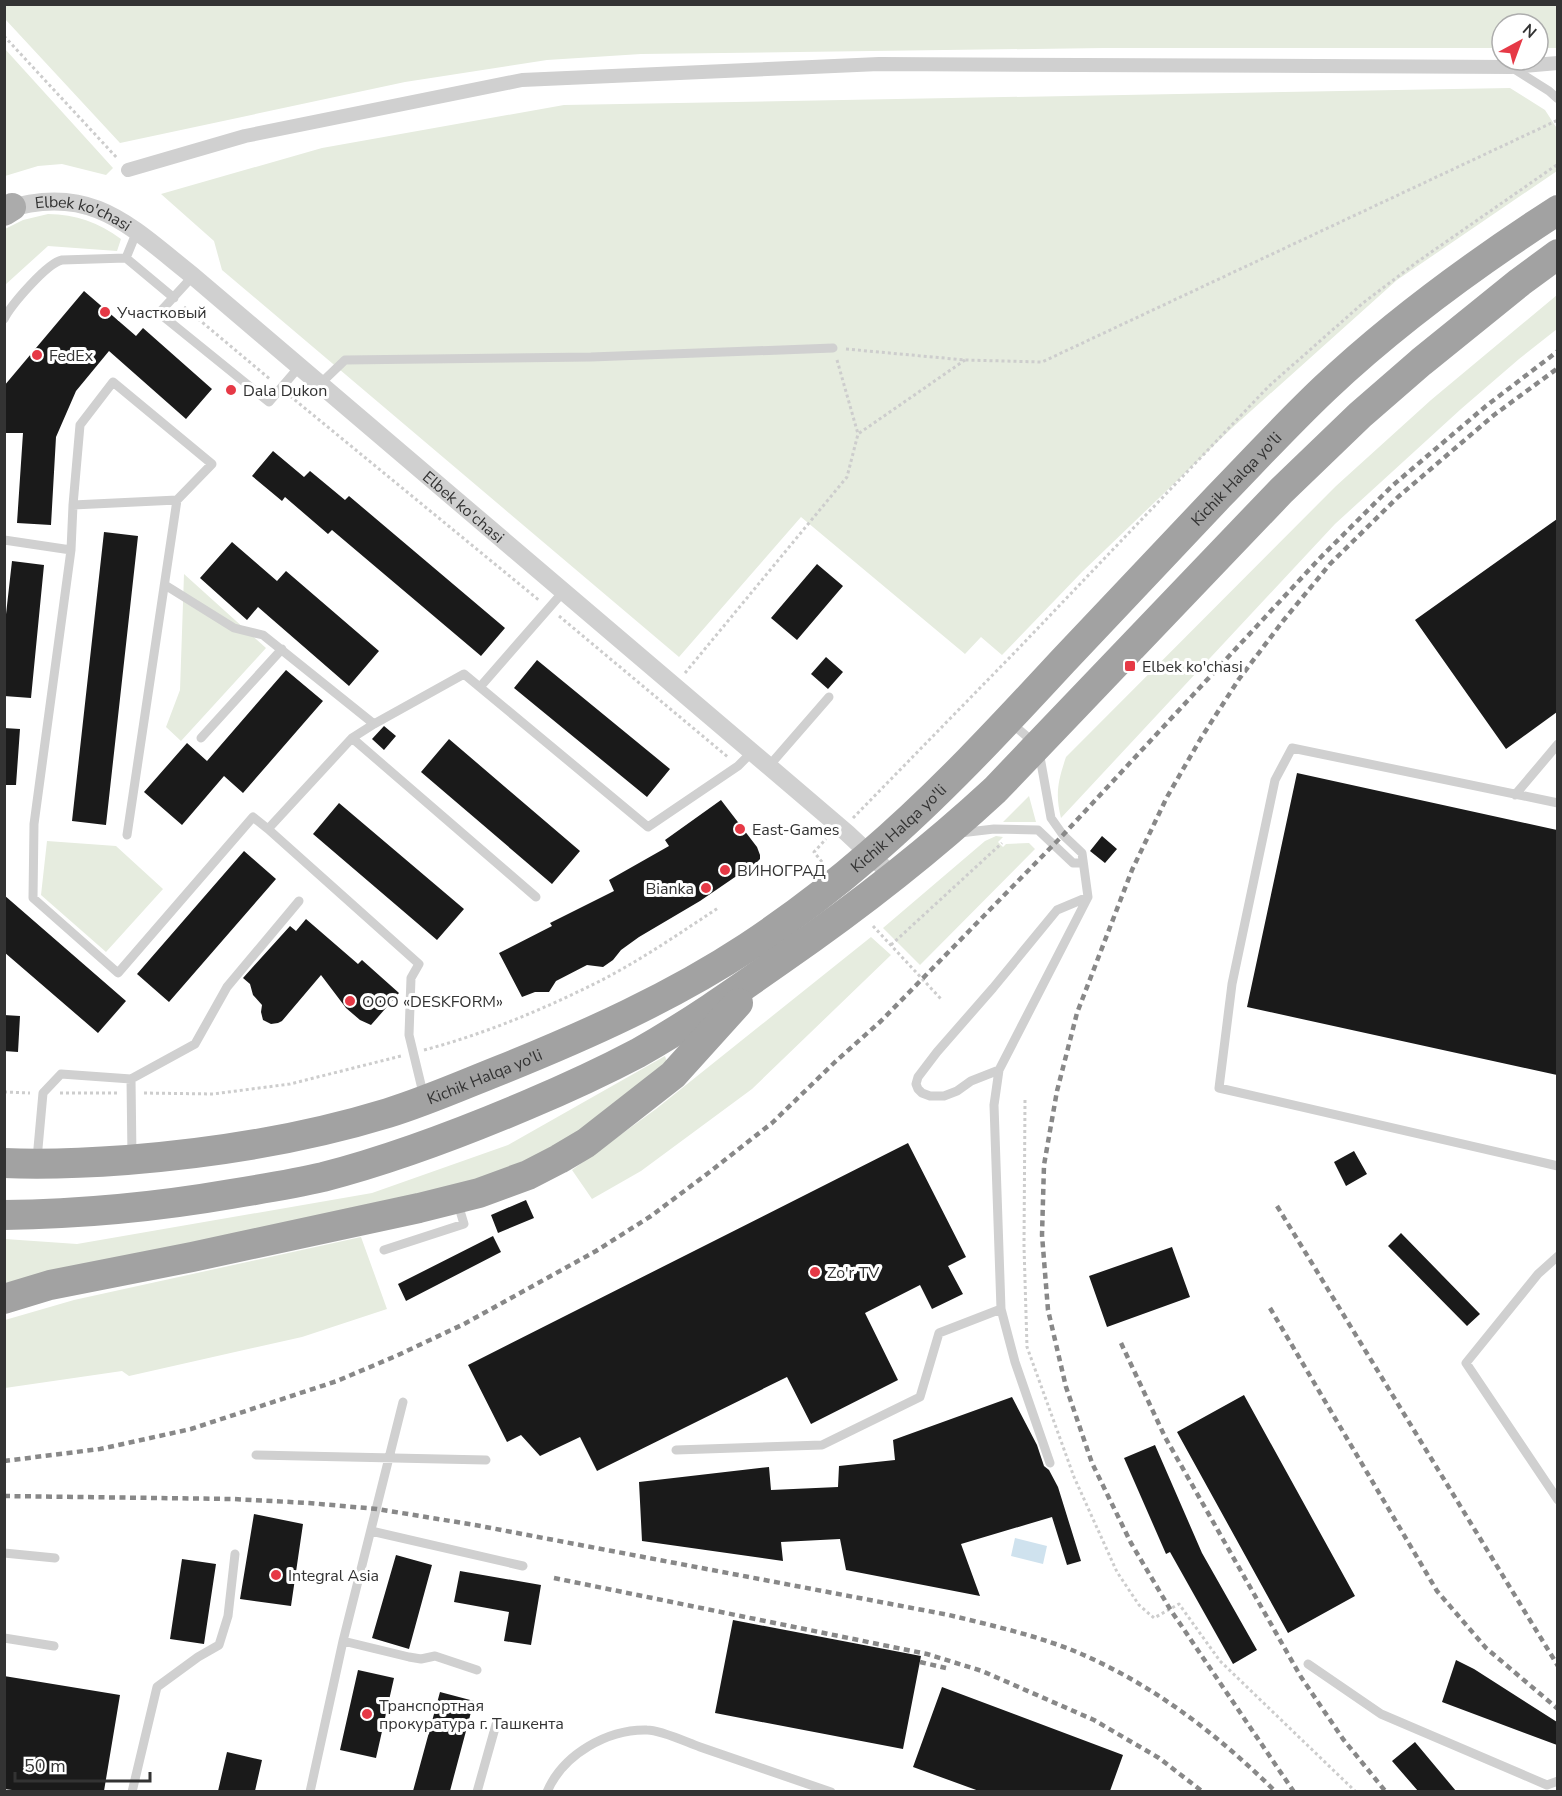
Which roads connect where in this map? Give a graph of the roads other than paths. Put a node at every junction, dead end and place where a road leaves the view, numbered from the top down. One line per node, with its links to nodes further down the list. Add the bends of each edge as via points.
1 (1490, 67): 4 (street, via 879,64 522,80 245,136)
2 (1519, 72): 3 (lane)
3 (1557, 99)
4 (128, 170)
5 (7, 210): 7 (street, Elbek ko'chasi, via 47,200 76,203 109,214)
6 (1557, 210): 25 (highway, Kichik Halqa yo'li, via 1426,302 1322,391 1153,564)
7 (137, 231): 9 (lane); 10 (street, Elbek ko'chasi)
8 (1557, 254): 30 (highway, Kichik Halqa yo'li, via 1421,362 1288,483)
9 (126, 258): 11 (lane); 12 (lane, via 56,261)
10 (193, 276): 11 (lane); 14 (street, Elbek ko'chasi)
11 (174, 298): 14 (lane, via 159,313 269,402)
12 (4, 319)
13 (833, 348): 15 (lane, via 591,357 345,360)
14 (299, 367): 15 (street, Elbek ko'chasi)
15 (320, 384): 21 (street, Elbek ko'chasi)
16 (177, 500): 17 (lane); 17 (lane, via 212,464 113,382 80,424); 20 (lane)
17 (73, 505): 19 (lane)
18 (4, 540): 19 (lane)
19 (71, 550): 35 (lane, via 34,824 33,898 118,973 253,818)
20 (165, 585): 22 (lane, via 234,628 263,634); 36 (lane)
21 (563, 592): 23 (lane); 31 (street, Elbek ko'chasi)
22 (282, 649): 26 (lane); 27 (lane)
23 (480, 687): 26 (lane, via 464,674); 31 (lane, via 648,827)
24 (829, 697): 32 (lane)
25 (1009, 720): 30 (lane); 38 (highway, Kichik Halqa yo'li)
26 (374, 724): 28 (lane)
27 (201, 738)
28 (352, 738): 35 (lane); 41 (lane)
29 (1557, 744): 33 (lane)
30 (1038, 746): 37 (highway, Kichik Halqa yo'li); 39 (lane, via 1051,818 1082,852)
31 (753, 752): 32 (street, Elbek ko'chasi)
32 (769, 766): 38 (street, Elbek ko'chasi, via 834,833)
33 (1515, 795): 34 (lane); 51 (lane, via 1292,748 1275,780 1232,984 1219,1088)
34 (1557, 803)
35 (268, 829): 47 (lane, via 419,964 411,978 409,1035)
36 (127, 835)
37 (946, 835): 39 (lane, via 994,829 1038,830 1073,862); 40 (highway, Kichik Halqa yo'li)
38 (870, 854): 40 (street, Elbek ko'chasi); 47 (highway, Kichik Halqa yo'li, via 747,947 681,986 538,1055)
39 (1083, 863): 42 (lane)
40 (894, 877): 44 (highway, Kichik Halqa yo'li)
41 (536, 897)
42 (1088, 897): 45 (lane); 45 (lane, via 1057,910 937,1052 916,1084 922,1093 944,1096)
43 (299, 901): 46 (lane, via 227,987 195,1044)
44 (768, 969): 52 (highway, via 674,1075 585,1143 528,1175); 53 (highway, Kichik Halqa yo'li, via 670,1034 604,1070 509,1112 393,1156 321,1177 183,1202 95,1212)
45 (999, 1070): 57 (lane, via 994,1105)
46 (131, 1079): 48 (lane); 50 (lane, via 61,1074 43,1093)
47 (424, 1100): 48 (highway, Kichik Halqa yo'li, via 340,1127 285,1139)
48 (132, 1159): 50 (highway, Kichik Halqa yo'li)
49 (4, 1163): 50 (highway, Kichik Halqa yo'li)
50 (36, 1165)
51 (1557, 1166)
52 (456, 1198): 54 (lane, via 464,1224); 56 (highway, via 50,1285)
53 (4, 1215)
54 (384, 1250)
55 (1557, 1256): 64 (lane, via 1466,1363)
56 (4, 1299)
57 (1001, 1309): 59 (lane, via 939,1334 920,1398 822,1445); 63 (lane)
58 (403, 1402): 61 (lane)
59 (676, 1450)
60 (256, 1455): 61 (lane)
61 (389, 1458): 62 (lane); 65 (lane)
62 (486, 1460)
63 (1050, 1463)
64 (1557, 1500)
65 (371, 1531): 69 (lane); 71 (lane)
66 (4, 1553): 68 (lane)
67 (235, 1554): 77 (lane, via 228,1616 219,1645 157,1687)
68 (55, 1558)
69 (523, 1566)
70 (4, 1638): 72 (lane)
71 (343, 1641): 74 (lane, via 409,1657 435,1656); 78 (lane)
72 (54, 1646)
73 (1308, 1664): 76 (lane, via 1381,1714 1547,1785)
74 (477, 1670)
75 (497, 1721): 79 (lane)
76 (1557, 1781)
77 (132, 1791)
78 (310, 1791)
79 (477, 1791)
80 (547, 1791): 81 (lane, via 566,1764 590,1746 618,1733 651,1730)
81 (831, 1791)

